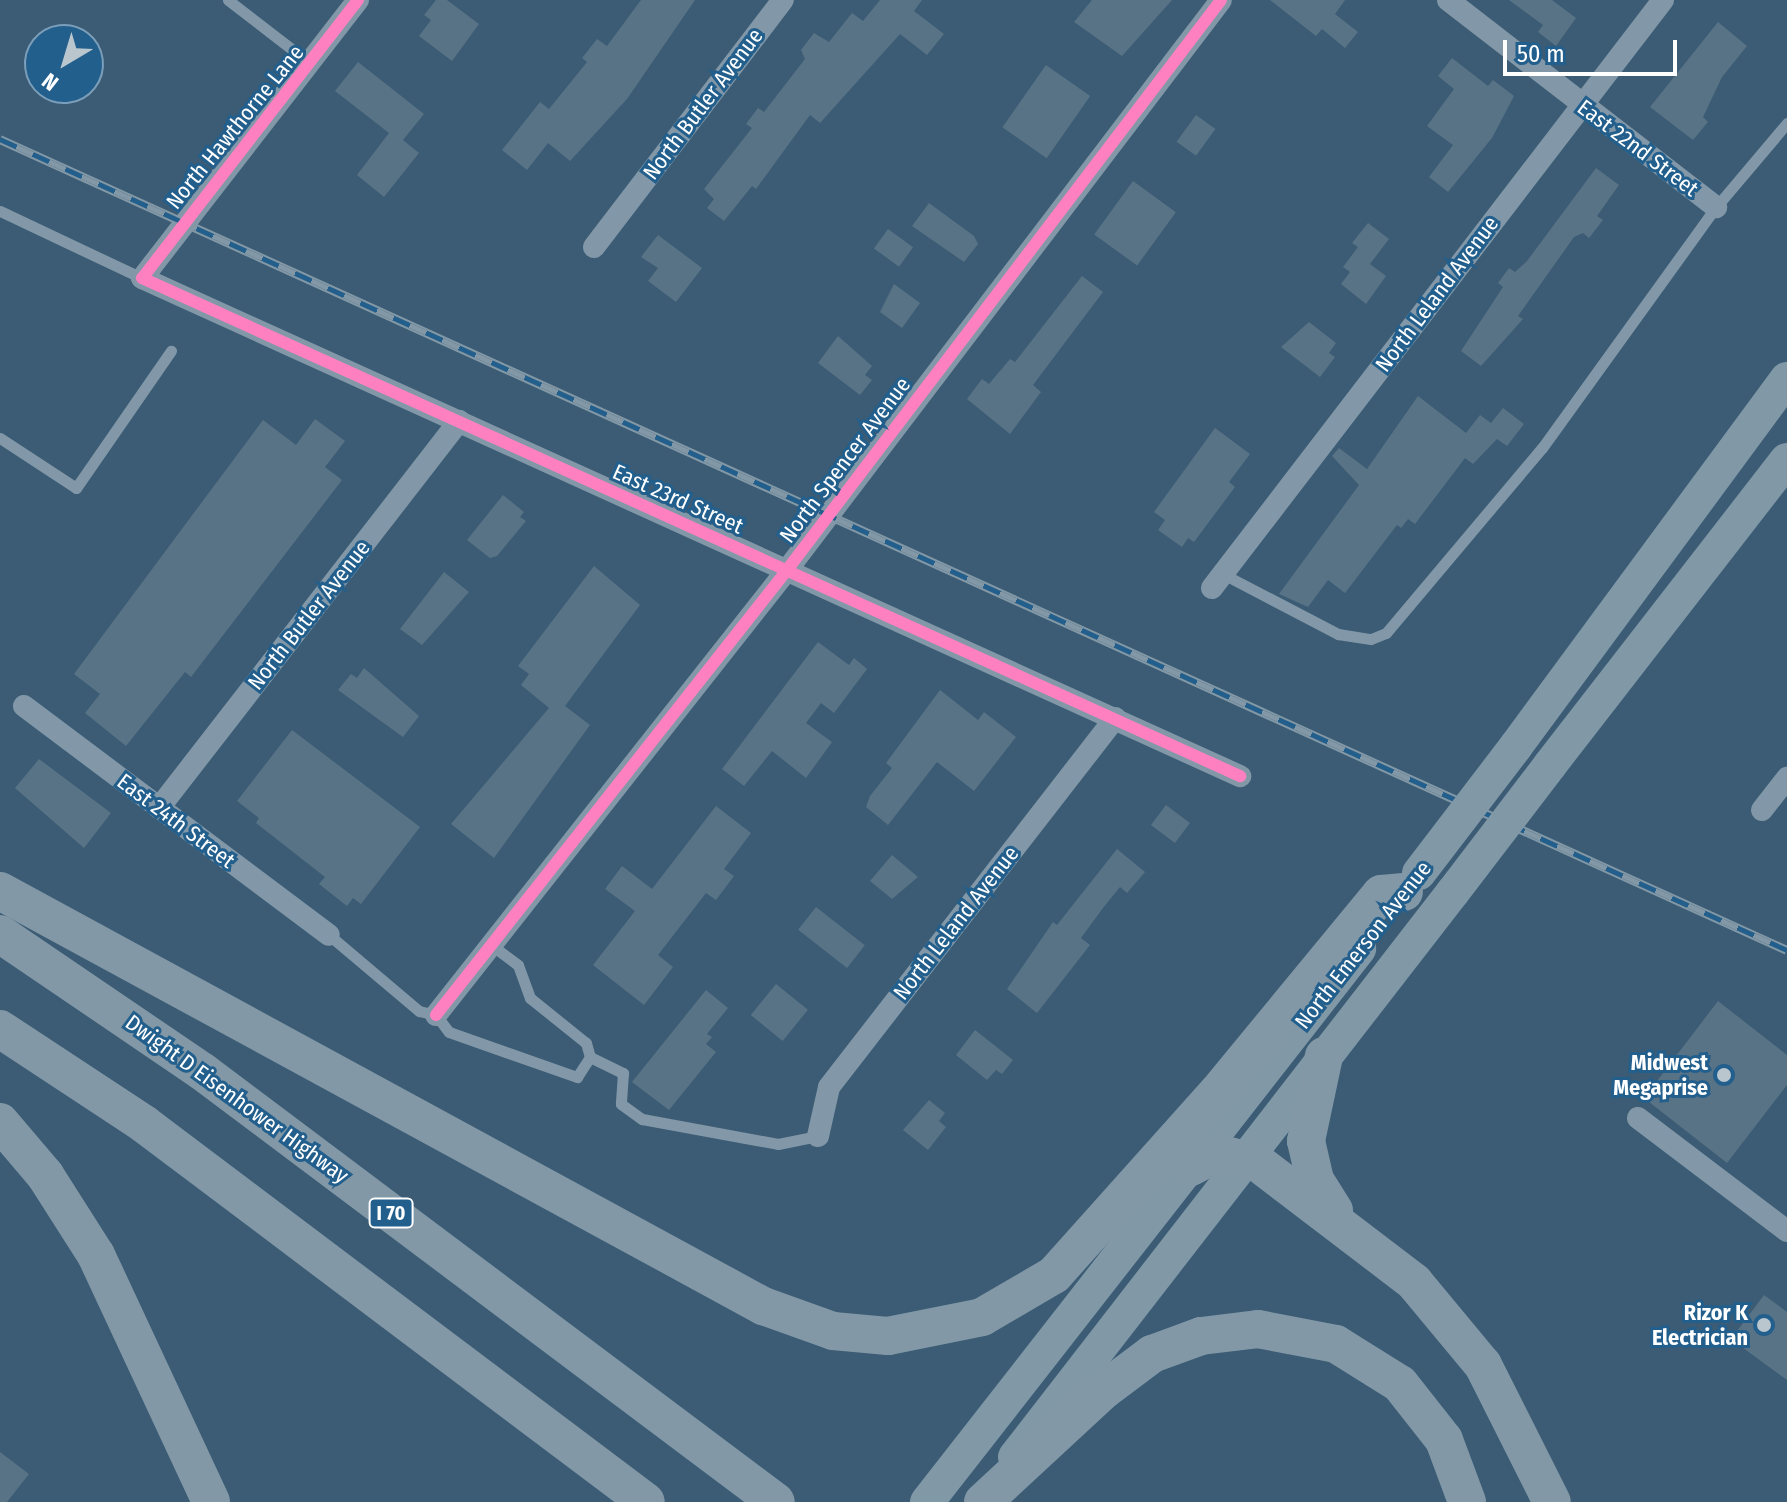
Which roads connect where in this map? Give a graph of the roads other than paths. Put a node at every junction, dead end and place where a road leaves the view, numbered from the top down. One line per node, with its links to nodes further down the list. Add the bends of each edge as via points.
1 (228, 0): 7 (lane)
2 (358, 0): 7 (street, North Hawthorne Lane)
3 (783, 0): 12 (street, North Butler Avenue)
4 (1221, 0): 19 (street, North Spencer Avenue)
5 (1448, 0): 8 (street, East 22nd Street)
6 (1663, 0): 8 (street, North Leland Avenue)
7 (312, 64): 13 (street, North Hawthorne Lane)
8 (1582, 105): 10 (street, East 22nd Street); 20 (street, North Leland Avenue)
9 (1787, 123): 10 (lane)
10 (1716, 207): 20 (lane, via 1542,448 1386,633 1371,639 1338,634)
11 (0, 211): 13 (lane)
12 (594, 247)
13 (142, 278): 16 (street, East 23rd Street)
14 (171, 351): 17 (lane, via 76,488)
15 (1787, 379): 27 (main road, North Emerson Avenue, bridge)
16 (459, 421): 19 (street, East 23rd Street); 25 (street, North Butler Avenue)
17 (0, 438)
18 (1787, 460): 34 (main road, North Emerson Avenue, bridge)
19 (787, 570): 22 (street, East 23rd Street); 31 (street, North Spencer Avenue)
20 (1217, 581)
21 (24, 706): 25 (street, East 24th Street)
22 (1115, 718): 23 (street, East 23rd Street); 38 (street, North Leland Avenue, via 829,1087)
23 (1240, 776)
24 (1787, 778): 26 (street)
25 (159, 808): 30 (street, East 24th Street)
26 (1762, 810)
27 (1411, 883): 28 (highway, via 1381,894 1217,1093 1054,1275 982,1317 888,1336 833,1331 763,1306); 40 (main road, North Emerson Avenue)
28 (0, 891)
29 (0, 934): 45 (highway, Dwight D Eisenhower Highway / I 70, via 191,1063)
30 (329, 935): 32 (lane, via 419,1011)
31 (491, 945): 32 (street, North Spencer Avenue); 35 (lane, via 518,965 530,998 580,1035)
32 (436, 1015): 35 (lane, via 449,1032 571,1078 582,1073)
33 (0, 1029): 44 (highway, via 144,1124)
34 (1324, 1056): 39 (main road, North Emerson Avenue); 41 (highway, via 1308,1114 1307,1154 1315,1180)
35 (590, 1057): 38 (lane, via 623,1073 621,1104 642,1119 778,1144)
36 (1638, 1118): 42 (street)
37 (0, 1122): 43 (highway, via 45,1175 96,1255)
38 (818, 1136)
39 (1244, 1157): 40 (highway, via 1217,1153); 41 (highway); 47 (main road, North Emerson Avenue)
40 (1191, 1167): 46 (main road, North Emerson Avenue)
41 (1342, 1222): 49 (highway, via 1414,1282 1467,1343 1513,1417)
42 (1787, 1231)
43 (211, 1502)
44 (646, 1502)
45 (776, 1502)
46 (927, 1502)
47 (982, 1502): 48 (highway, via 1104,1390 1152,1354 1201,1336 1258,1329 1336,1344 1400,1384 1444,1440)
48 (1467, 1502)
49 (1552, 1502)

